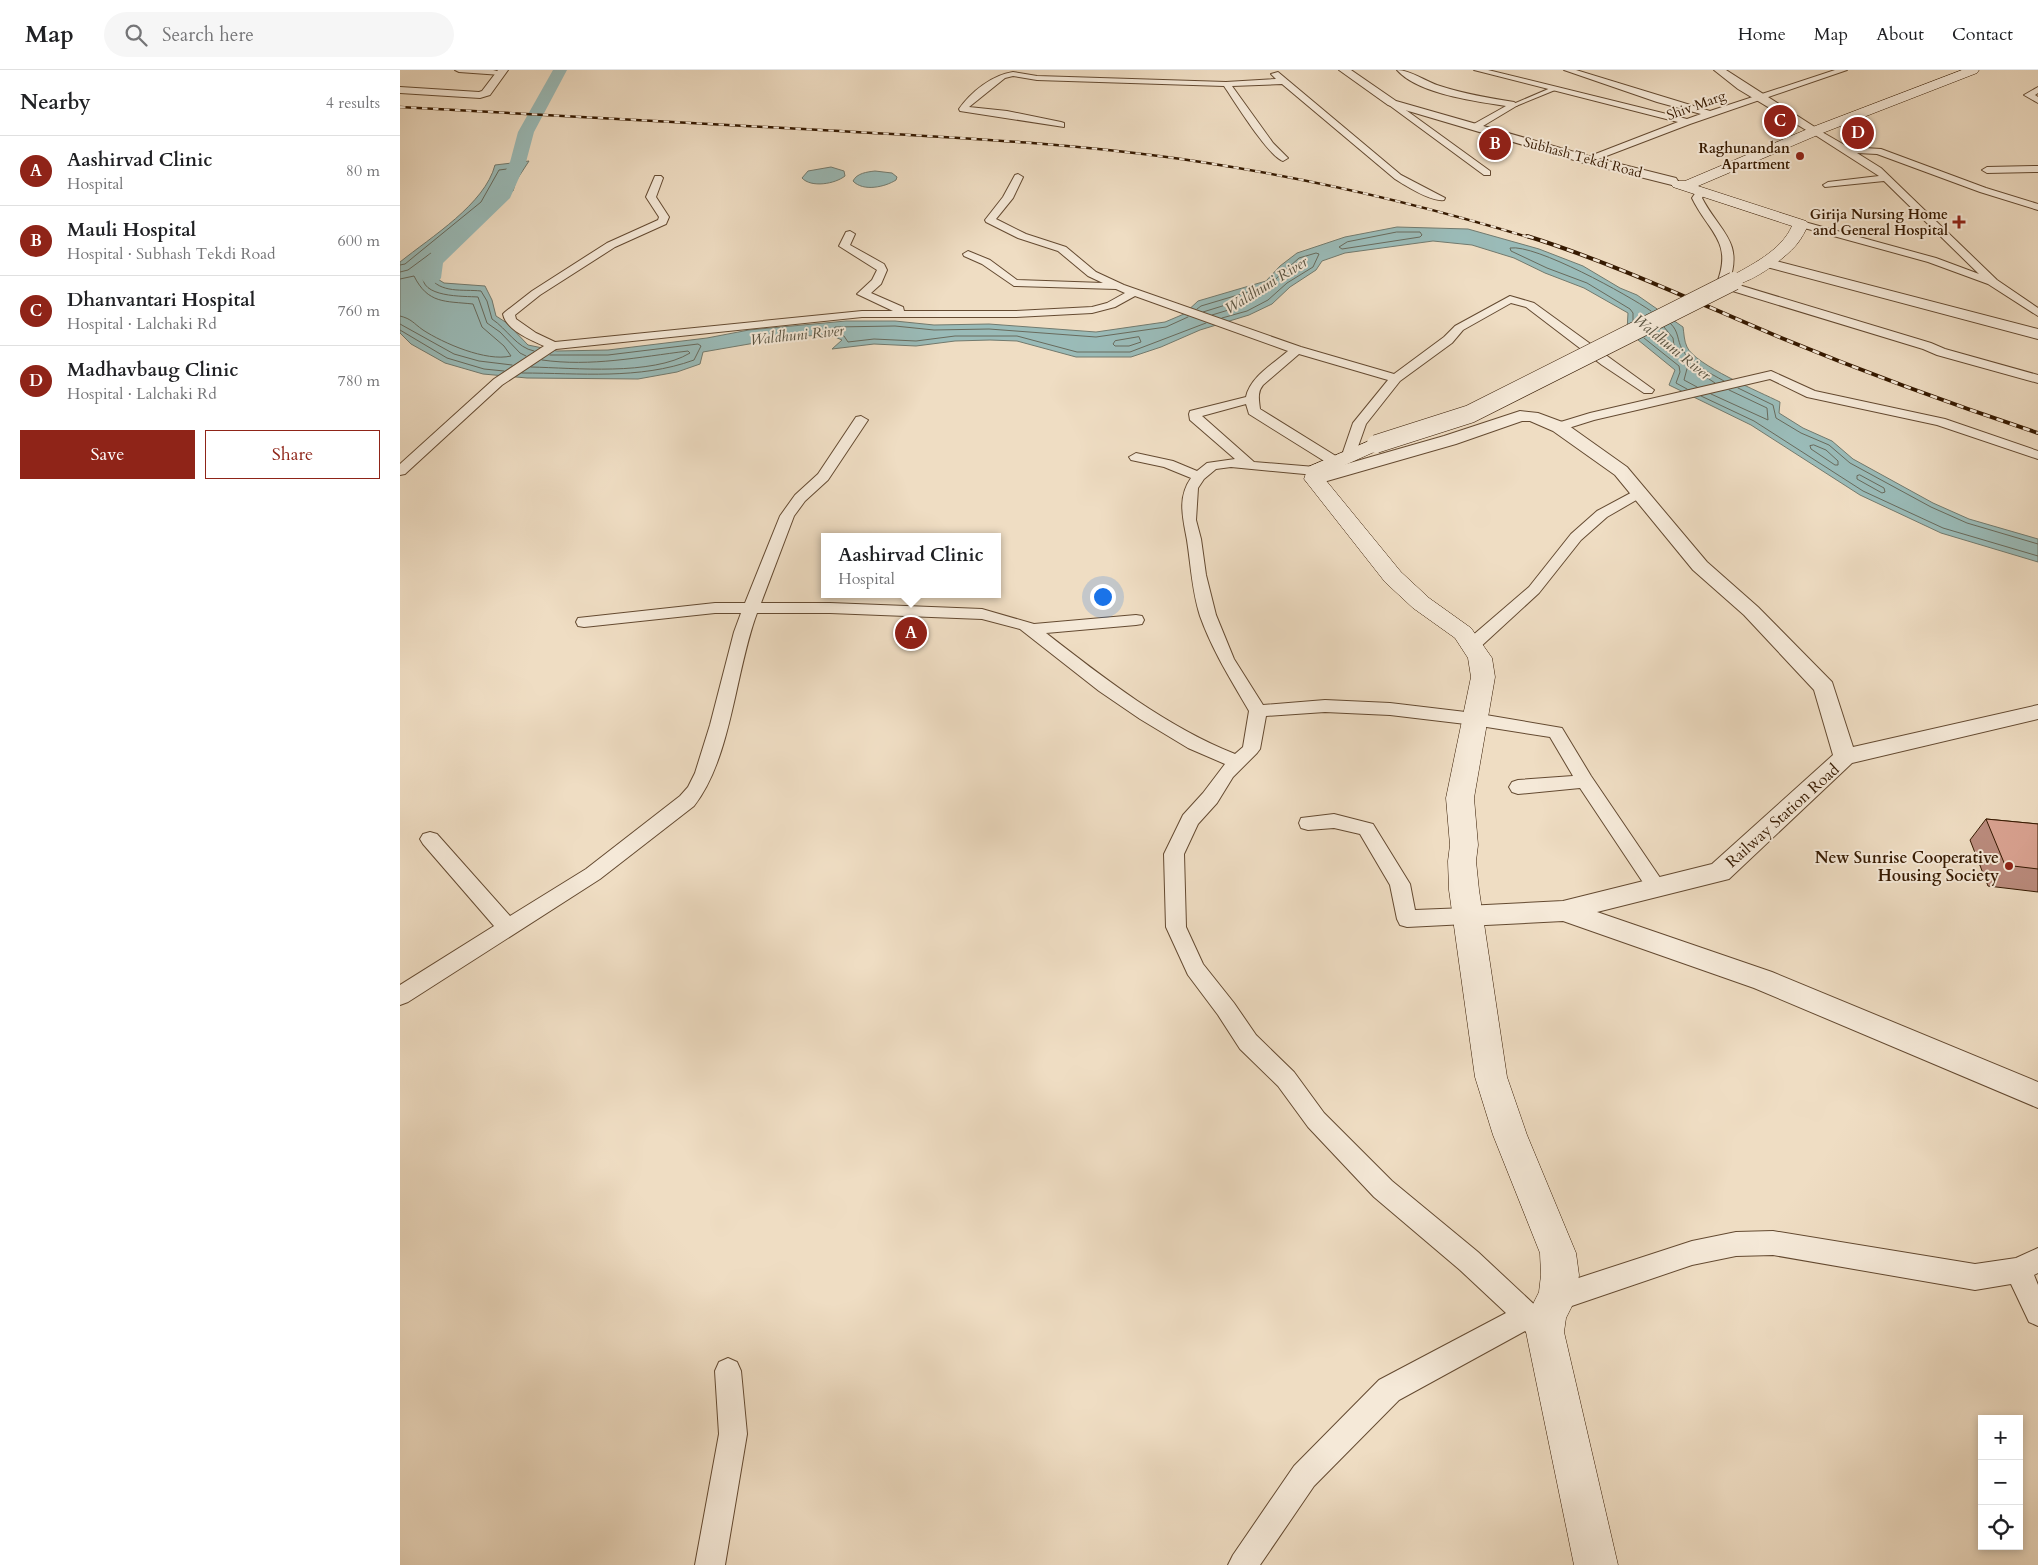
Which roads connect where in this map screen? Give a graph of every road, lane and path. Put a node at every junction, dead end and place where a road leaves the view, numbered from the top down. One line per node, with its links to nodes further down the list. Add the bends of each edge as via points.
1 (459, 70): 11 (street)
2 (1270, 70): 12 (street)
3 (1344, 70): 19 (street, Subhash Tekdi Road)
4 (1401, 70): 20 (street, via 1419,82)
5 (1478, 70): 14 (street)
6 (1568, 70): 21 (street)
7 (1719, 70): 17 (street)
8 (1843, 70): 17 (street, Shiv Marg)
9 (1954, 70): 25 (main road)
10 (1973, 70): 25 (main road)
11 (502, 72): 15 (street, via 486,93 480,95)
12 (1285, 81): 13 (street); 38 (street, via 1398,177)
13 (1226, 84): 23 (street, via 1037,78 1007,74 992,82 963,109); 27 (street)
14 (1554, 89): 20 (street); 22 (street)
15 (400, 90)
16 (2038, 90): 18 (street, via 2028,95)
17 (1761, 96): 21 (street, Shiv Marg); 25 (street)
18 (2038, 100)
19 (1392, 103): 24 (street, Subhash Tekdi Road); 31 (street)
20 (1514, 105): 24 (street)
21 (1710, 114): 22 (street, Shiv Marg)
22 (1687, 122): 28 (street, Shiv Marg)
23 (1061, 125)
24 (1475, 127): 28 (street, Subhash Tekdi Road)
25 (1811, 128): 26 (street); 35 (main road)
26 (1845, 150): 34 (street, via 1878,170); 39 (street, via 1878,151 1989,192)
27 (1283, 158)
28 (1588, 160): 35 (street, Subhash Tekdi Road)
29 (2038, 169): 30 (street)
30 (1988, 170)
31 (1487, 173)
32 (1018, 177): 45 (street, via 1008,198 990,220 1022,236 1062,249 1092,274)
33 (658, 178): 51 (street, via 651,198 664,217 662,222 611,245 509,314 510,320)
34 (1885, 178): 36 (street); 44 (street)
35 (1679, 184): 37 (main road)
36 (1828, 185)
37 (1701, 191): 40 (main road); 54 (street, via 1697,198 1700,205 1730,252 1731,263 1723,283 1730,287)
38 (1440, 198)
39 (2038, 206)
40 (1801, 224): 43 (main road, via 1799,232); 44 (street, via 1883,245)
41 (850, 234): 48 (street, via 844,246 882,270 877,282 863,294)
42 (968, 254): 45 (street, via 986,262 1014,283)
43 (1768, 263): 50 (street); 64 (main road, bridge, via 1470,414 1376,444)
44 (1993, 282): 49 (street)
45 (1120, 287): 46 (street)
46 (1135, 292): 47 (street); 48 (street, via 1111,305 1092,310 1016,314)
47 (1155, 298): 52 (street)
48 (912, 313): 51 (street, via 862,314)
49 (2038, 313)
50 (2038, 334)
51 (551, 347): 62 (street, via 498,382)
52 (1297, 350): 53 (street); 56 (street, via 1258,382)
53 (1396, 378): 55 (street, via 1448,340 1459,328 1510,299 1530,305); 64 (street)
54 (2038, 379)
55 (1648, 390)
56 (1252, 400): 63 (street, via 1199,413 1195,418); 64 (street, via 1254,411)
57 (1643, 405): 59 (street); 60 (street, via 1771,375 1811,394 1940,422)
58 (861, 420): 67 (street, via 823,476 787,516)
59 (1559, 427): 64 (street, via 1532,416 1520,416 1450,440); 66 (street, via 1621,471)
60 (2038, 455)
61 (1136, 457): 65 (street, via 1168,464)
62 (403, 465)
63 (1251, 466): 64 (street); 65 (street, via 1231,463 1212,466)
64 (1328, 466): 71 (main road, via 1393,577 1421,603 1463,633)
65 (1199, 476): 72 (street, via 1191,488 1189,520 1208,615 1226,659)
66 (1640, 492): 71 (street, via 1602,514 1576,537 1534,590); 75 (street, via 1700,566 1751,611 1824,687)
67 (750, 608): 69 (street, via 705,609); 70 (street, via 982,614 1012,620); 84 (street, via 719,725 695,791 593,874)
68 (1136, 620): 70 (street)
69 (584, 622)
70 (1031, 629): 76 (street, via 1152,719 1189,741)
71 (1471, 646): 74 (main road, via 1480,658 1483,677)
72 (1258, 710): 74 (street, via 1333,706); 76 (street, via 1251,749)
73 (2038, 712): 75 (street, Railway Station Road)
74 (1475, 719): 77 (street, via 1556,732); 83 (main road, via 1460,798)
75 (1845, 757): 81 (street, Railway Station Road, via 1720,872)
76 (1238, 762): 90 (street, via 1190,820 1174,854 1176,927 1195,969 1248,1042 1286,1079 1316,1120 1383,1189 1469,1261)
77 (1585, 781): 78 (street); 81 (street)
78 (1518, 787)
79 (1308, 823): 83 (street, via 1334,821 1366,829 1400,884 1406,919)
80 (430, 839): 84 (street)
81 (1657, 888): 82 (street, Railway Station Road)
82 (1563, 911): 83 (street, Railway Station Road); 86 (street, via 1763,980)
83 (1466, 916): 88 (main road, via 1491,1077 1510,1135 1558,1253)
84 (508, 928): 85 (street)
85 (400, 996)
86 (2038, 1095)
87 (2028, 1265): 88 (street, via 1975,1277 1773,1243 1736,1244 1692,1253); 89 (street)
88 (1557, 1298): 90 (main road)
89 (2038, 1313)
90 (1536, 1324): 93 (street, via 1389,1390 1304,1476); 94 (main road)
91 (728, 1370): 92 (street, via 733,1434)
92 (710, 1565)
93 (1243, 1565)
94 (1596, 1565)

